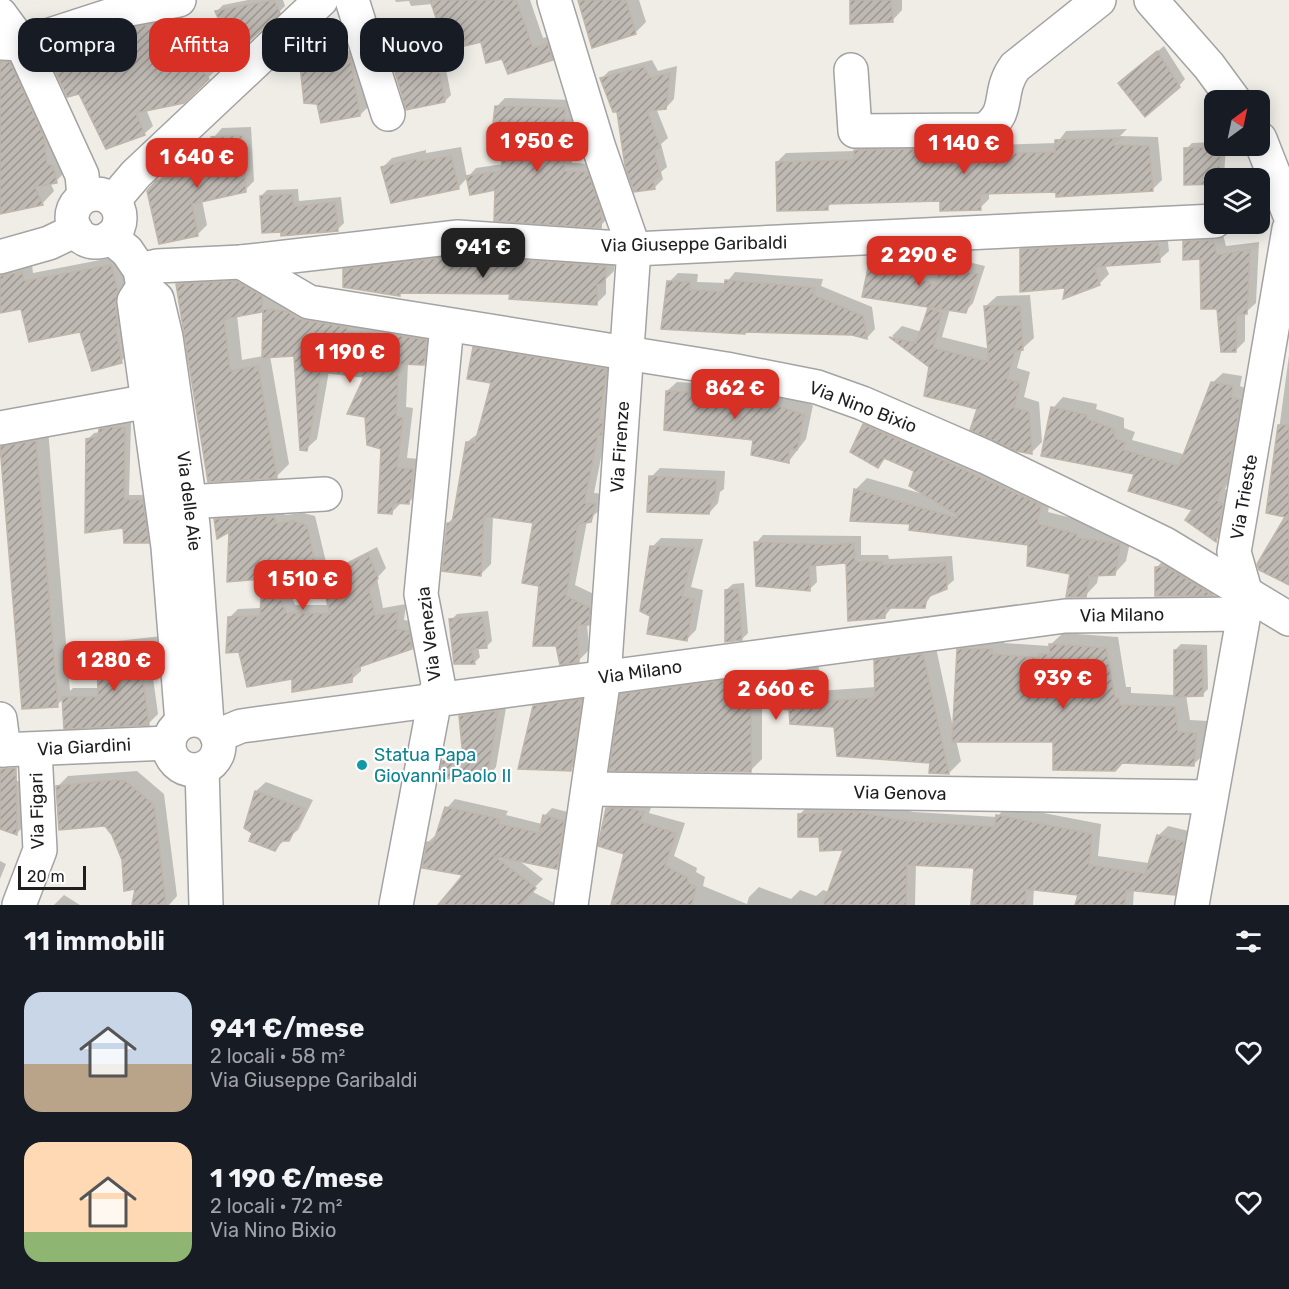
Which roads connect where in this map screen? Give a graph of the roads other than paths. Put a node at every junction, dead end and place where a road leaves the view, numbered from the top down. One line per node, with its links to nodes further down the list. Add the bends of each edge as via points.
1 (179, 0): 8 (street, via 130,9)
2 (321, 0): 13 (street, via 136,174)
3 (352, 0): 11 (street)
4 (554, 0): 20 (street, Via Firenze)
5 (1099, 0): 9 (street, via 1015,67 1004,81 1002,108 996,122 984,130 855,131)
6 (1150, 0): 10 (street)
7 (0, 14): 8 (street)
8 (11, 43): 13 (street, via 82,175)
9 (851, 70)
10 (1227, 90)
11 (388, 114)
12 (1266, 156): 14 (street)
13 (99, 199): 18 (street, via 74,208 72,223); 19 (street, via 120,216)
14 (1289, 215): 15 (street)
15 (1270, 218)
16 (1204, 222): 20 (street, Via Giuseppe Garibaldi)
17 (1289, 229): 30 (street, Via Trieste, via 1234,552)
18 (76, 230): 19 (street, via 88,240 103,241); 21 (street, via 49,243)
19 (110, 237): 23 (street, Via delle Aie, via 127,250)
20 (634, 249): 22 (street, Via Giuseppe Garibaldi, via 458,237); 25 (street, Via Firenze)
21 (0, 257)
22 (241, 262): 23 (street, Via Giuseppe Garibaldi, via 157,266); 24 (street, Via Nino Bixio, via 309,302)
23 (141, 278): 26 (street, Via delle Aie, via 134,301); 29 (street, Via delle Aie, via 157,299 166,337)
24 (447, 325): 25 (street, Via Nino Bixio); 33 (street, Via Venezia, via 421,594 438,683)
25 (627, 354): 30 (street, Via Nino Bixio, via 817,387 862,403 986,457 1165,544); 32 (street, Via Firenze)
26 (149, 400): 27 (street); 29 (street, Via delle Aie)
27 (0, 428)
28 (325, 494): 29 (street)
29 (176, 503): 34 (street, Via delle Aie)
30 (1245, 604): 31 (street, Via Nino Bixio); 32 (street, Via Milano, via 1065,616); 37 (street, Via Trieste)
31 (1289, 620)
32 (604, 677): 33 (street, Via Milano); 36 (street, Via Firenze)
33 (433, 699): 34 (street, Via Milano); 40 (street, Via Venezia)
34 (194, 731): 35 (street, Via Giardini); 39 (street, via 169,751 186,769 202,769)
35 (10, 742): 38 (street, Via Figari, via 40,850)
36 (590, 789): 37 (street, Via Genova); 41 (street, Via Firenze)
37 (1210, 798): 42 (street, Via Trieste)
38 (19, 905)
39 (206, 905)
40 (396, 905)
41 (571, 905)
42 (1192, 905)

